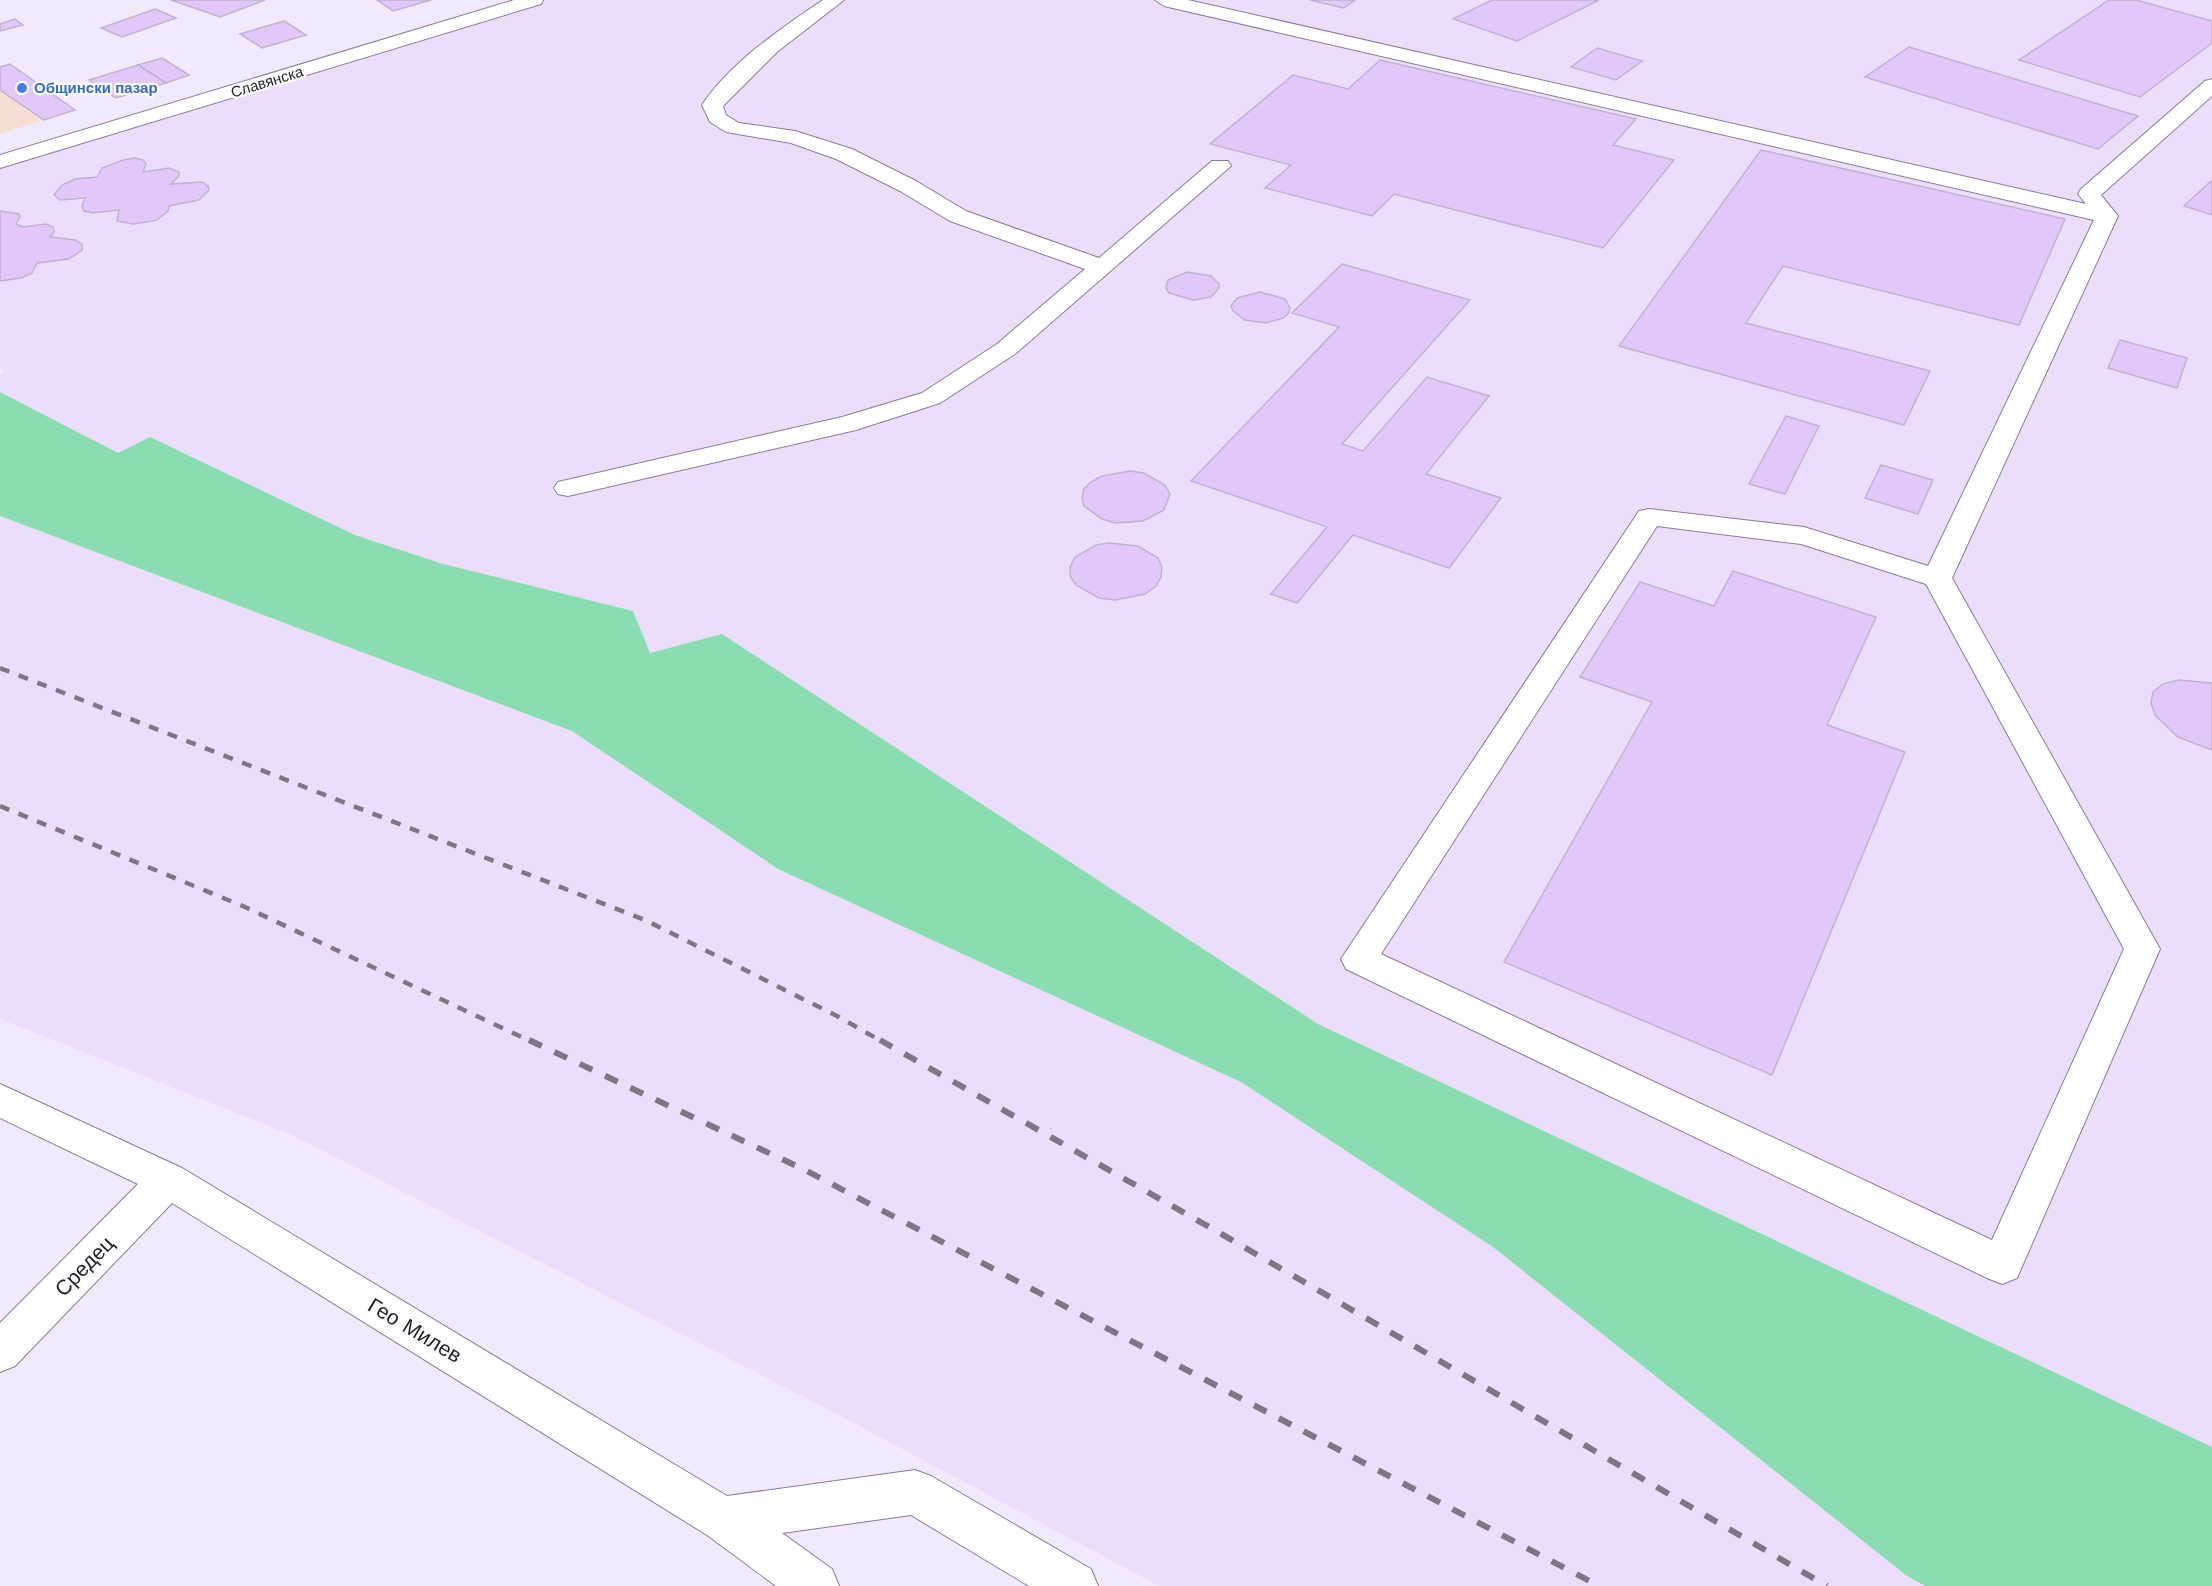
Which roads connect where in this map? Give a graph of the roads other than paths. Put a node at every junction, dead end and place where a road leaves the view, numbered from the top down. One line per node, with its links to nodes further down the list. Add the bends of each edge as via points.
1 (534, 0): 5 (street, Славянска)
2 (835, 0): 8 (street, via 741,71 712,105 717,118 733,128 795,137 844,154 958,216)
3 (1164, 0): 7 (street)
4 (2212, 85): 7 (street, via 2089,194)
5 (0, 162)
6 (1220, 166): 8 (street)
7 (2107, 216): 10 (street)
8 (1102, 267): 9 (street, via 1006,349 931,398 847,424)
9 (568, 488)
10 (1937, 578): 10 (street, via 2142,949 2002,1265 1359,959 1650,517 1804,536)
11 (0, 1100): 12 (street, Гео Милев)
12 (168, 1180): 13 (street, Средец); 14 (street, Гео Милев)
13 (0, 1353)
14 (723, 1519): 15 (street, Гео Милев); 16 (street, via 915,1492)
15 (815, 1586)
16 (1074, 1586)

